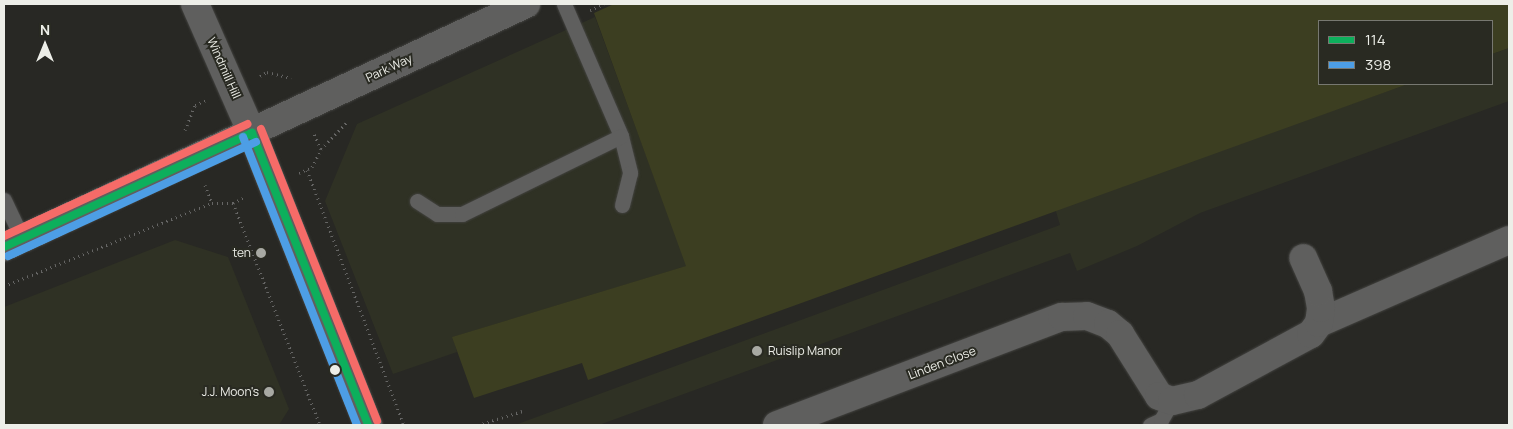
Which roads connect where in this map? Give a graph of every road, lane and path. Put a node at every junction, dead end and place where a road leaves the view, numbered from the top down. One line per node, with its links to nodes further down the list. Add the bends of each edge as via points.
1 (195, 4): 4 (street, Windmill Hill)
2 (526, 4): 4 (street, Park Way)
3 (564, 4): 5 (lane)
4 (252, 133): 13 (street, Park Way); 20 (street, Windmill Hill)
5 (621, 136): 8 (lane, via 462,214 437,214); 11 (lane, via 630,173)
6 (307, 170): 21 (path)
7 (4, 200): 13 (lane)
8 (417, 201)
9 (212, 203): 15 (path)
10 (233, 203): 19 (path)
11 (622, 205)
12 (1509, 240): 16 (street)
13 (13, 242)
14 (1303, 258): 16 (street, via 1318,291)
15 (4, 286)
16 (1320, 322): 17 (street, via 1298,342 1198,395)
17 (1172, 401): 23 (street, Linden Close, via 1160,396 1120,334 1108,324 1087,316 1062,317); 24 (lane, via 1161,420)
18 (523, 411): 22 (path)
19 (320, 425)
20 (368, 425)
21 (404, 425)
22 (478, 425)
23 (777, 425)
24 (1150, 425)

